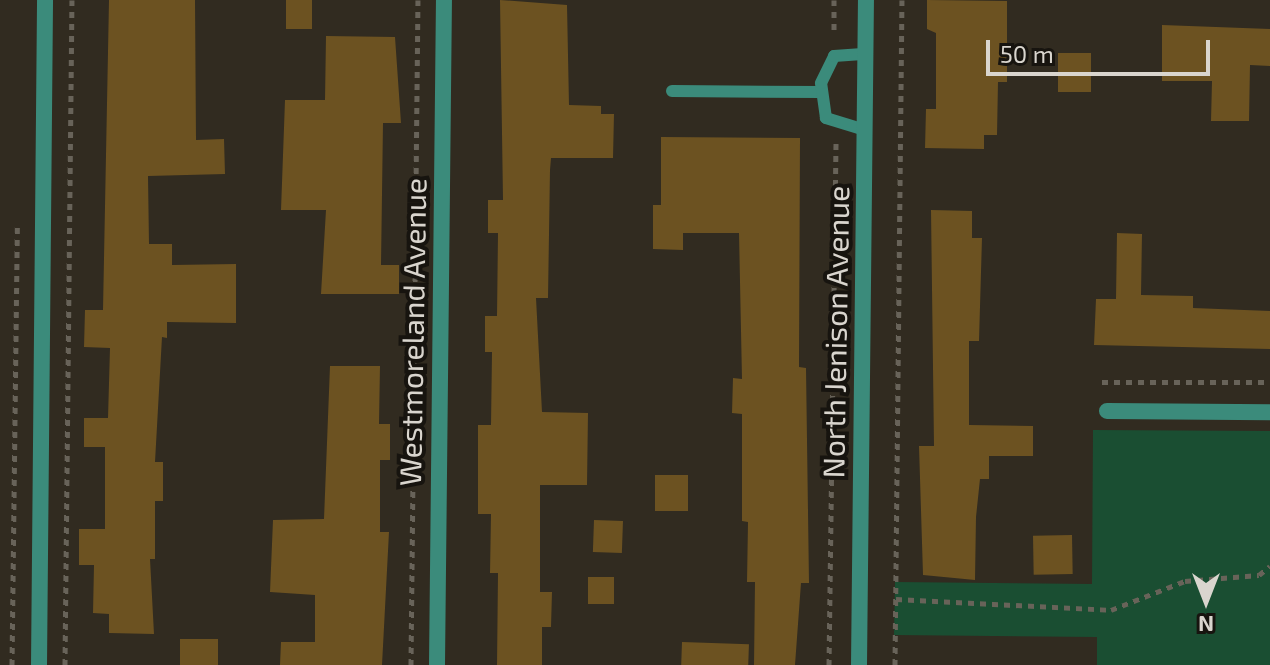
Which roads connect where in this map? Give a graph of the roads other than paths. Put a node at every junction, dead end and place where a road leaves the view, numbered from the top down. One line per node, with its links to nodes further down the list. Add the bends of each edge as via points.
1 (45, 0): 10 (street)
2 (444, 0): 11 (street, Westmoreland Avenue)
3 (866, 0): 4 (street, North Jenison Avenue)
4 (866, 54): 6 (lane, via 834,56 822,75); 7 (street, North Jenison Avenue)
5 (672, 91): 6 (lane)
6 (822, 92): 7 (lane, via 822,112 836,123)
7 (865, 130): 12 (street, North Jenison Avenue)
8 (1107, 411): 9 (street)
9 (1270, 412)
10 (39, 665)
11 (437, 665)
12 (859, 665)

